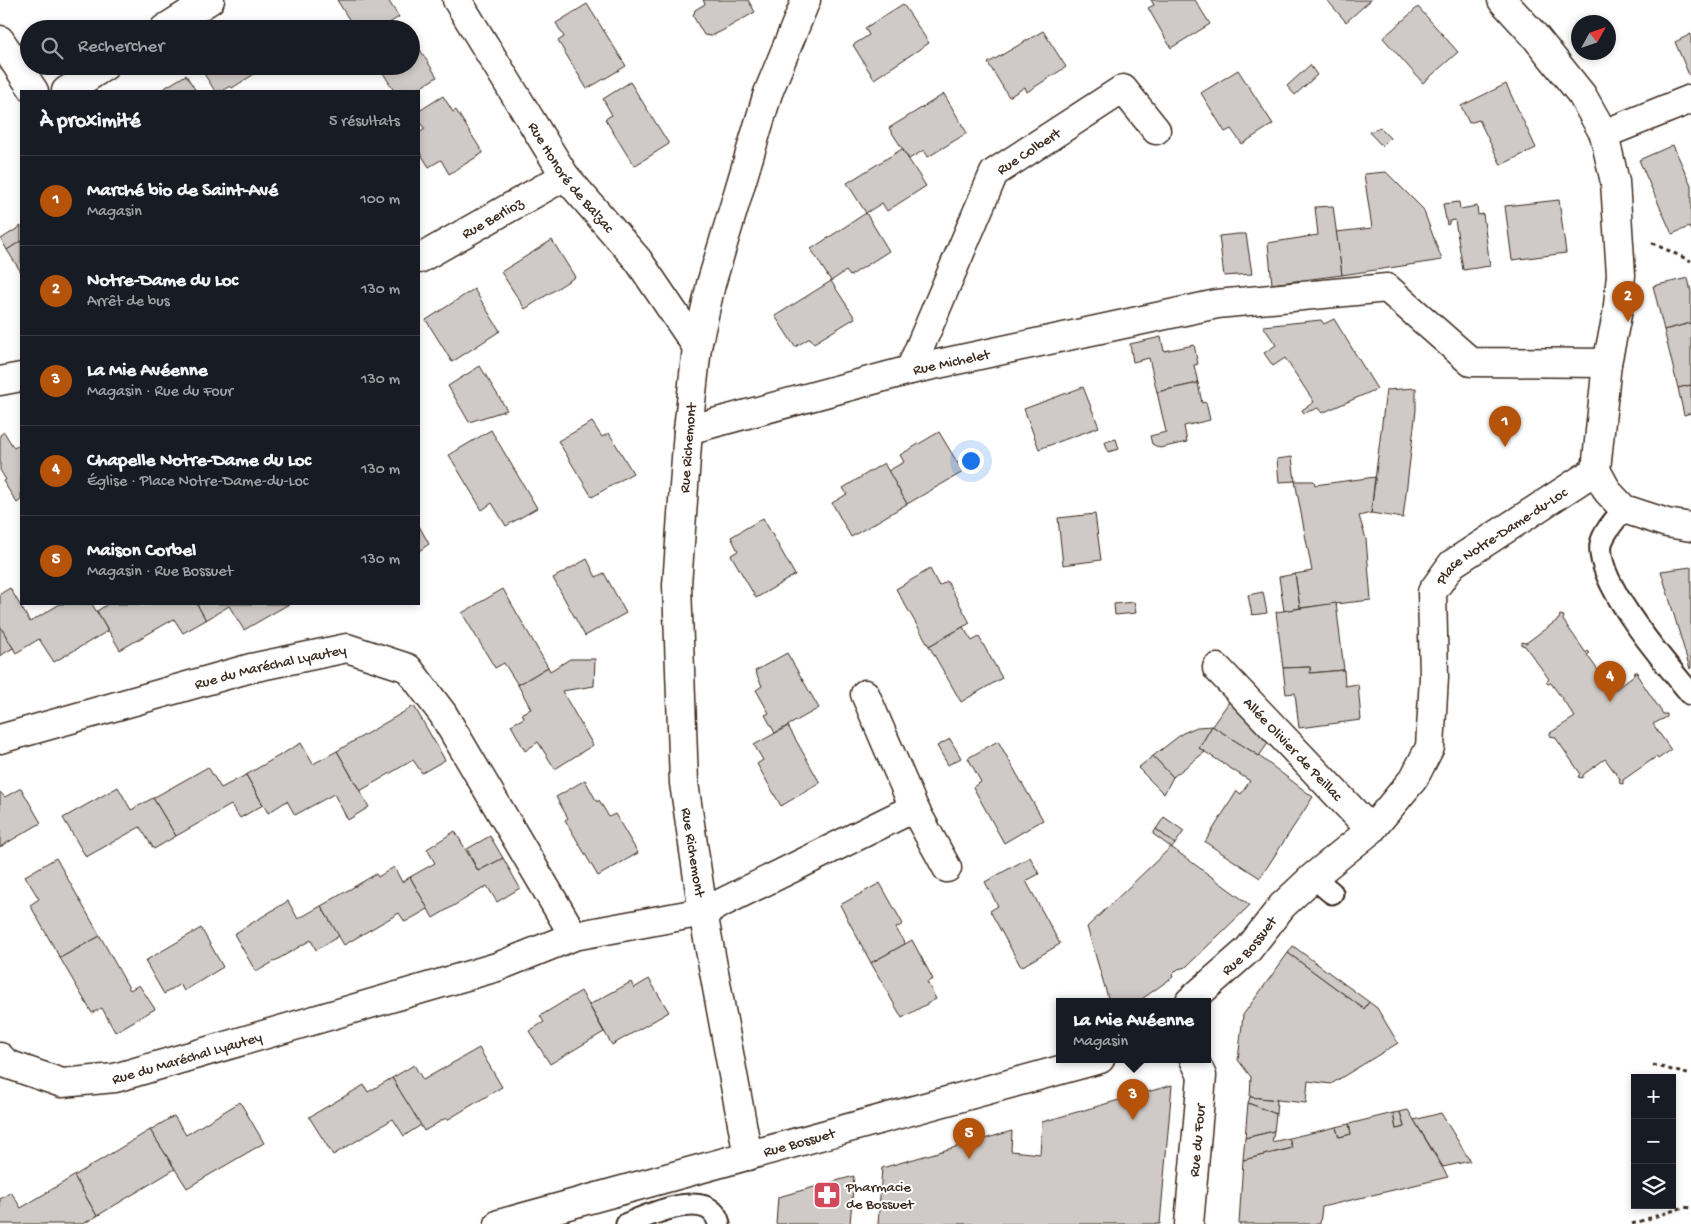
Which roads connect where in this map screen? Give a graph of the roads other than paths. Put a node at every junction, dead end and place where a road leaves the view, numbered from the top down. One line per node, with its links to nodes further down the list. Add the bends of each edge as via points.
1 (210, 0): 5 (street)
2 (457, 0): 15 (street, Rue Honoré de Balzac)
3 (806, 0): 17 (street, Rue Richemont, via 768,92 711,284)
4 (1502, 0): 14 (street, via 1582,95)
5 (178, 20)
6 (0, 40): 7 (street)
7 (20, 70)
8 (23, 75): 10 (street)
9 (91, 75): 11 (street)
10 (33, 90)
11 (68, 90)
12 (1691, 99): 14 (street)
13 (1156, 130): 19 (street, Rue Colbert, via 1123,89 994,173)
14 (1604, 134): 18 (street, via 1615,182 1621,275)
15 (565, 176): 16 (street, Rue Berlioz); 17 (street, Rue Honoré de Balzac, via 638,260)
16 (420, 258)
17 (697, 347): 22 (street, Rue Richemont)
18 (1608, 363): 19 (street, Rue Michelet, via 1471,362 1387,288 1217,304); 23 (street)
19 (910, 370): 22 (street, Rue Michelet)
20 (20, 377): 21 (street)
21 (0, 381)
22 (688, 430): 34 (street, Rue Richemont, via 677,585 684,783)
23 (1596, 470): 24 (street, via 1608,492); 31 (street, Place Notre-Dame-du-Loc, via 1452,564 1432,592 1434,677 1430,747 1414,778)
24 (1624, 509): 25 (street); 28 (lane, via 1601,544 1603,565 1629,614)
25 (1691, 528)
26 (1218, 668): 31 (street, Allée Olivier de Peillac)
27 (864, 694): 30 (street)
28 (1691, 694)
29 (0, 739): 35 (street, Rue du Maréchal Lyautey, via 250,668 347,648 408,668 443,714)
30 (914, 808): 32 (street); 34 (street, Rue Richemont)
31 (1371, 830): 33 (street, Place Notre-Dame-du-Loc, via 1322,885)
32 (947, 868)
33 (1282, 906): 36 (street, Rue Bossuet, via 1248,950)
34 (703, 912): 35 (street, Rue du Maréchal Lyautey); 40 (street, Rue Richemont)
35 (574, 936): 37 (street, Rue du Maréchal Lyautey, via 497,967 116,1078 62,1083 7,1064)
36 (1193, 998)
37 (0, 1057)
38 (1085, 1063): 40 (street, Rue Bossuet)
39 (1196, 1063): 44 (street, Rue du Four, via 1202,1076)
40 (748, 1156): 41 (street, Rue Bossuet)
41 (499, 1224)
42 (627, 1224): 43 (lane, via 698,1204 708,1208 718,1218)
43 (719, 1224)
44 (1189, 1224)

